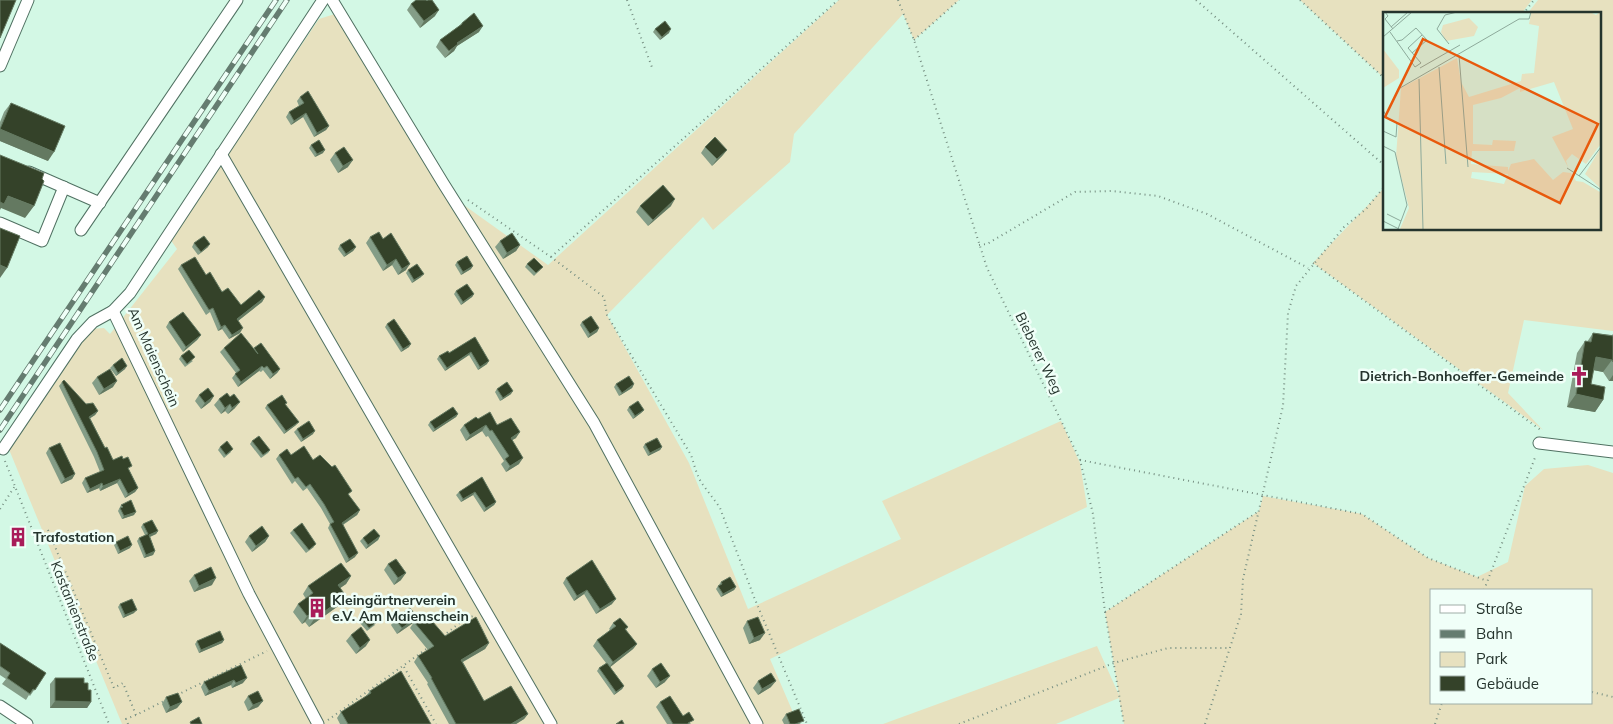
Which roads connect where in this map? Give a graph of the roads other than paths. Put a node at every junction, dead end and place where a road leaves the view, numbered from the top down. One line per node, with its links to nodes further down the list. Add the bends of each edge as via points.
1 (28, 0): 5 (street)
2 (237, 0): 9 (street)
3 (324, 0): 6 (street, Am Maienschein)
4 (332, 0): 22 (street, via 594,423)
5 (0, 66)
6 (221, 154): 12 (street, Am Maienschein, via 130,293); 21 (street)
7 (16, 166): 8 (street)
8 (64, 187): 9 (street); 10 (street, via 42,241)
9 (100, 203): 11 (street)
10 (0, 223)
11 (81, 230)
12 (113, 311): 15 (street, via 93,322 77,339); 20 (street, Am Maienschein, via 249,594)
13 (1539, 444): 16 (street)
14 (1613, 447): 16 (street)
15 (3, 449)
16 (1599, 450): 17 (street)
17 (1613, 452)
18 (0, 706): 19 (street)
19 (27, 724)
20 (318, 724)
21 (551, 724)
22 (757, 724)

